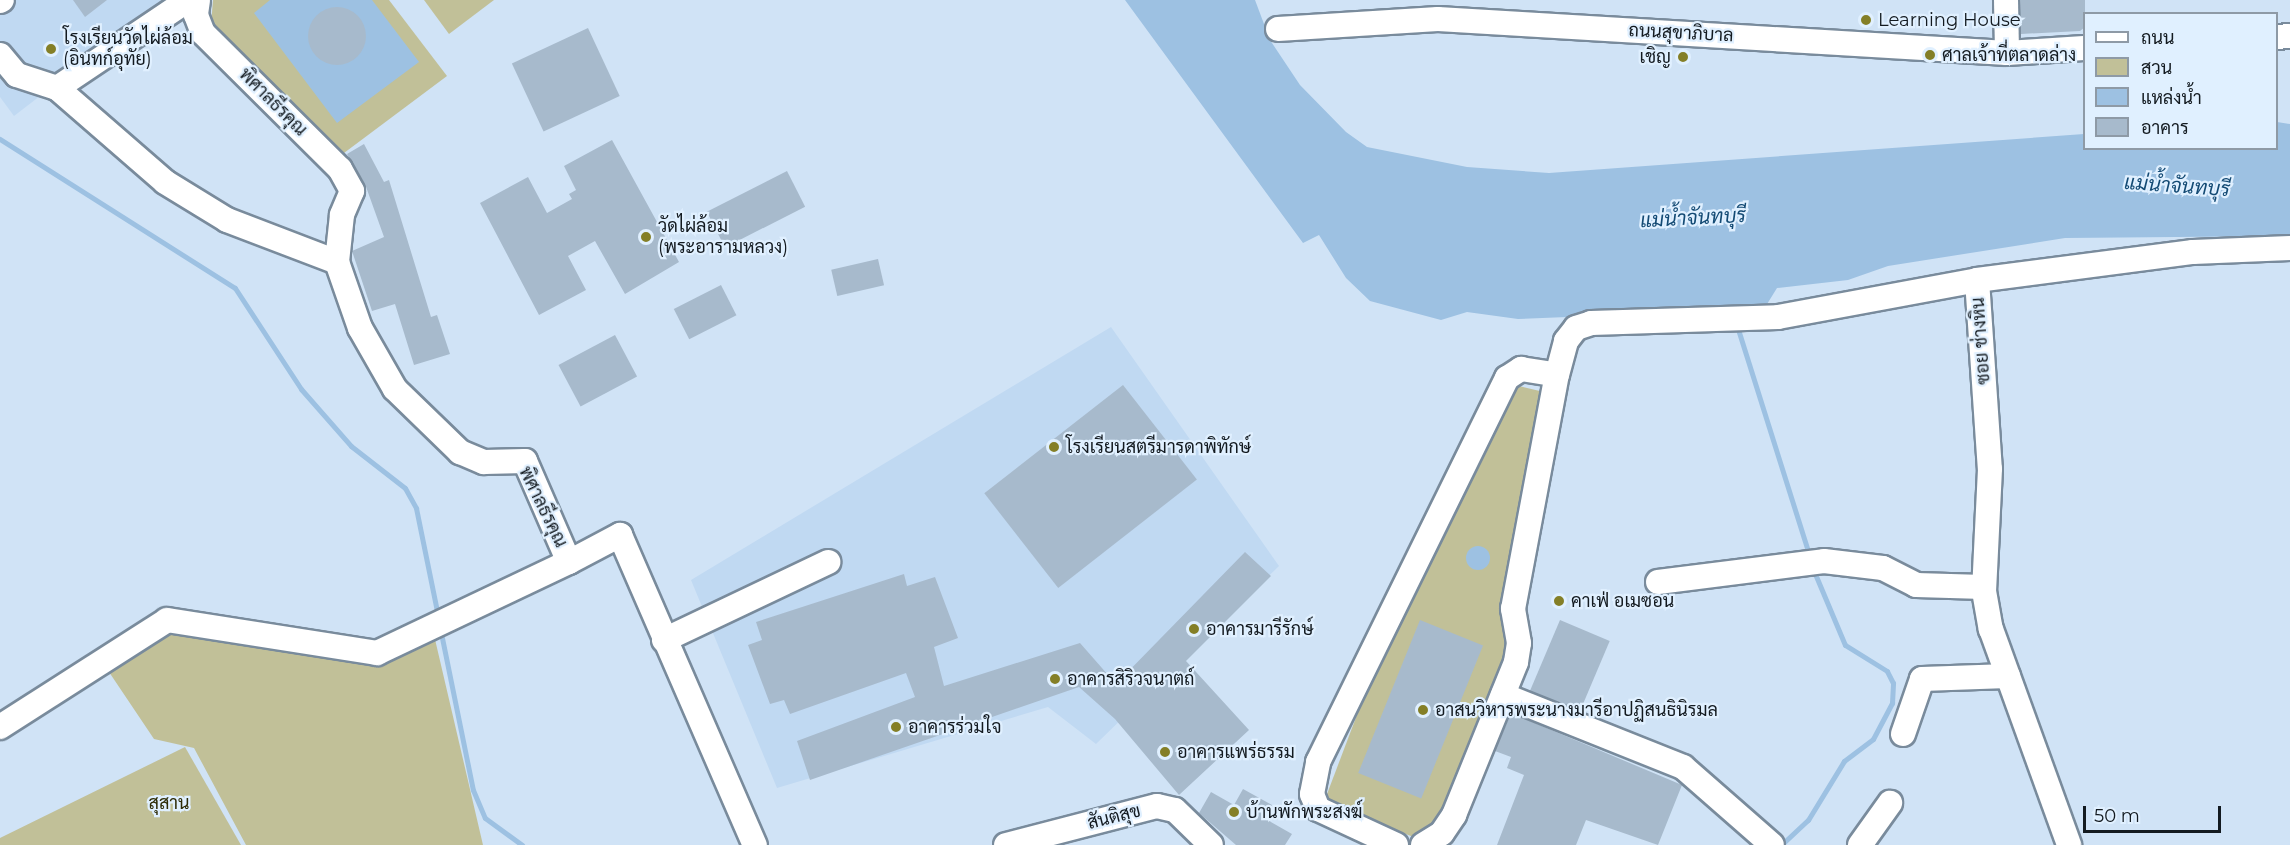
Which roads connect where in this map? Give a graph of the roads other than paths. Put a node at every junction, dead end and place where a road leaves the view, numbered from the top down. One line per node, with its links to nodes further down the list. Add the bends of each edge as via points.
1 (188, 0): 9 (street)
2 (198, 0): 11 (street, พิศาลธีรคุณ, via 196,15 203,33 340,169 352,191 342,215)
3 (2006, 0): 7 (street)
4 (1439, 10): 5 (street, ถนนสุขาภิบาล); 7 (street, ถนนสุขาภิบาล)
5 (1278, 29)
6 (2083, 48): 7 (street, ถนนสุขาภิบาล)
7 (2007, 52)
8 (0, 55): 9 (street, via 17,75)
9 (57, 88): 11 (street, via 165,182 227,220)
10 (2290, 248): 12 (street, via 2193,252)
11 (337, 262): 14 (street, พิศาลธีรคุณ, via 360,328 395,389 460,452 484,462 525,461)
12 (1977, 280): 13 (street, ซอย ช่างหิน, via 1778,317 1583,324 1566,342); 17 (street, ซอย ช่างหิน, via 1990,470)
13 (1557, 375): 20 (street, ซอย ช่างหิน, via 1513,609 1519,650); 29 (street, via 1521,369 1507,378 1329,738 1313,779 1312,794 1318,809)
14 (569, 562): 18 (street, พิศาลธีรคุณ, via 621,530); 21 (street, via 377,653 167,620)
15 (828, 562): 18 (street)
16 (1658, 582): 17 (street, via 1813,562 1883,568 1916,585)
17 (1984, 587): 19 (street, ซอย ช่างหิน, via 1991,630)
18 (664, 640): 26 (street, พิศาลธีรคุณ)
19 (2008, 676): 22 (street, via 1922,679); 32 (street, ซอย ช่างหิน)
20 (1503, 695): 25 (street, via 1683,767); 30 (street, ซอย ช่างหิน, via 1454,815 1442,833)
21 (0, 727)
22 (1903, 734)
23 (1890, 803): 31 (street)
24 (1073, 837): 27 (street, สันติสุข); 28 (street, สันติสุข, via 1157,806 1175,810)
25 (1770, 843)
26 (755, 845)
27 (1006, 845)
28 (1211, 845)
29 (1396, 845)
30 (1423, 845)
31 (1860, 845)
32 (2069, 845)

